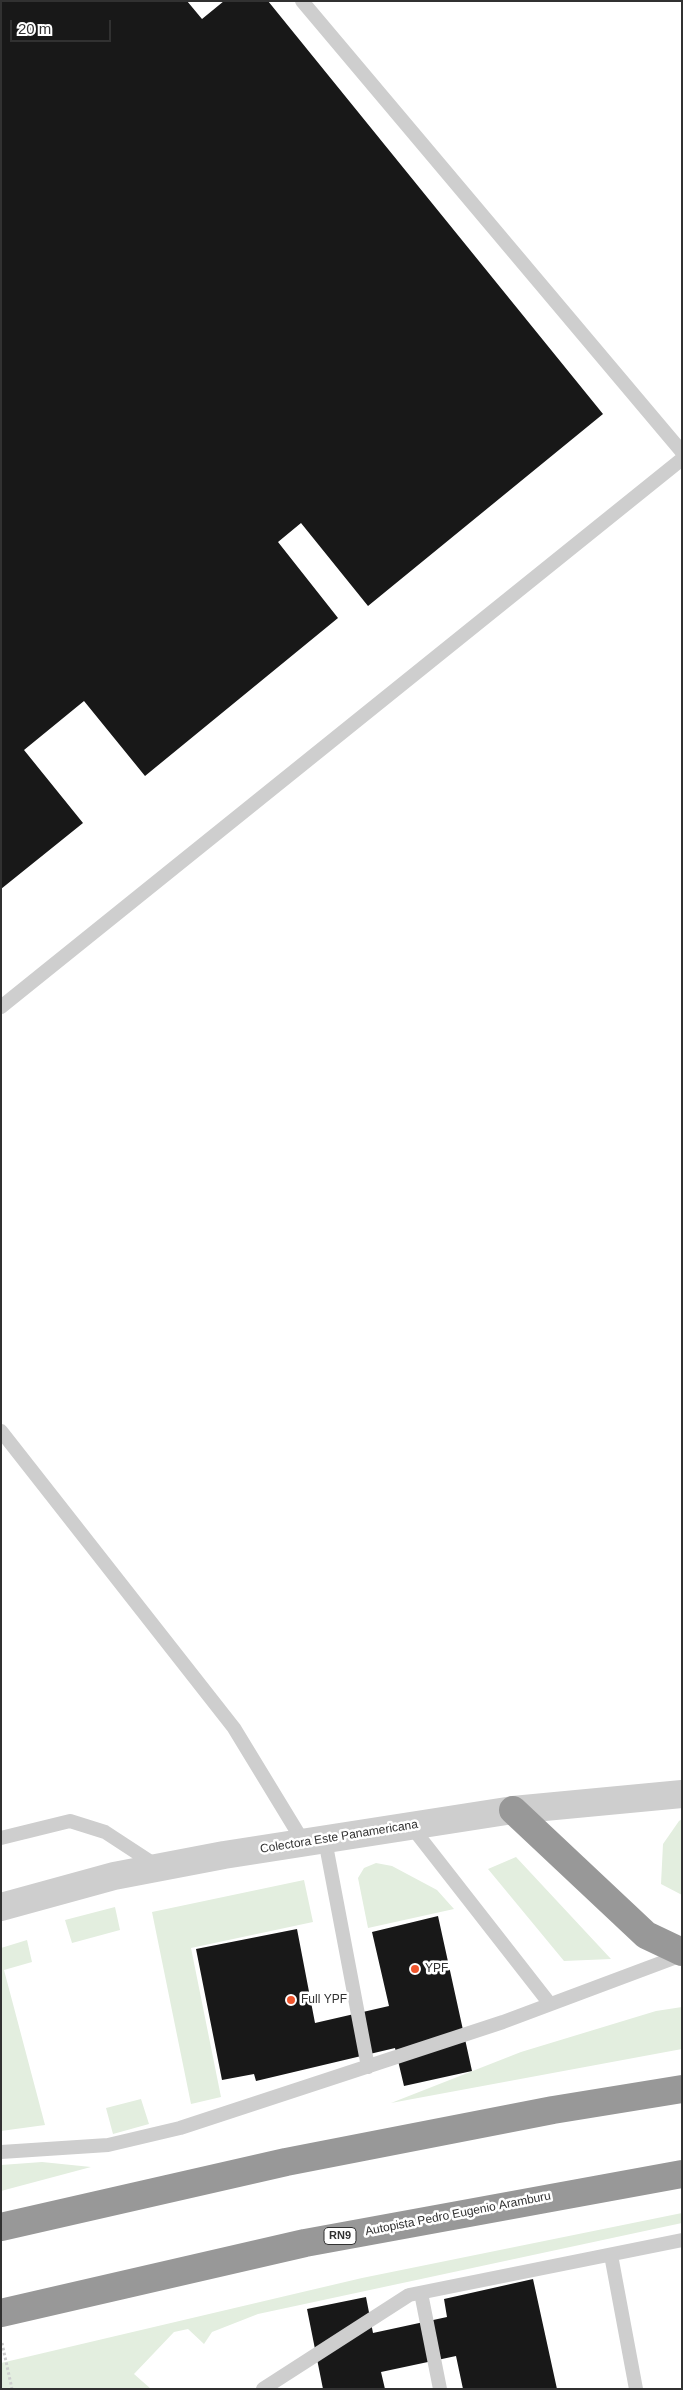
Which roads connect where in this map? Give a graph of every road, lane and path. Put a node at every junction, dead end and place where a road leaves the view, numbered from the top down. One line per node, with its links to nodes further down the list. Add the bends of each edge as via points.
1 (302, 1): 2 (lane)
2 (682, 452)
3 (682, 459): 4 (lane)
4 (1, 1007)
5 (1, 1430): 10 (lane, via 234,1728)
6 (682, 1794): 7 (street, Colectora Este Panamericana)
7 (513, 1810): 8 (street, Colectora Este Panamericana); 13 (highway, via 646,1935)
8 (411, 1826): 10 (street, Colectora Este Panamericana); 14 (lane)
9 (1, 1838): 11 (lane, via 70,1821 105,1832)
10 (314, 1841): 11 (street, Colectora Este Panamericana); 15 (lane)
11 (160, 1867): 12 (street, Colectora Este Panamericana)
12 (1, 1907)
13 (682, 1954): 14 (lane)
14 (550, 2004): 15 (lane)
15 (368, 2067): 17 (lane, via 180,2128 108,2145)
16 (682, 2089): 19 (highway, via 553,2110 286,2162)
17 (1, 2152)
18 (682, 2174): 23 (highway, Autopista Pedro Eugenio Aramburu / RN9, via 305,2243)
19 (1, 2227)
20 (682, 2240): 21 (lane)
21 (611, 2255): 22 (lane); 28 (lane)
22 (421, 2293): 26 (lane, via 409,2295); 27 (lane)
23 (1, 2312)
24 (1, 2341): 25 (path)
25 (12, 2389)
26 (263, 2389)
27 (440, 2389)
28 (636, 2389)

